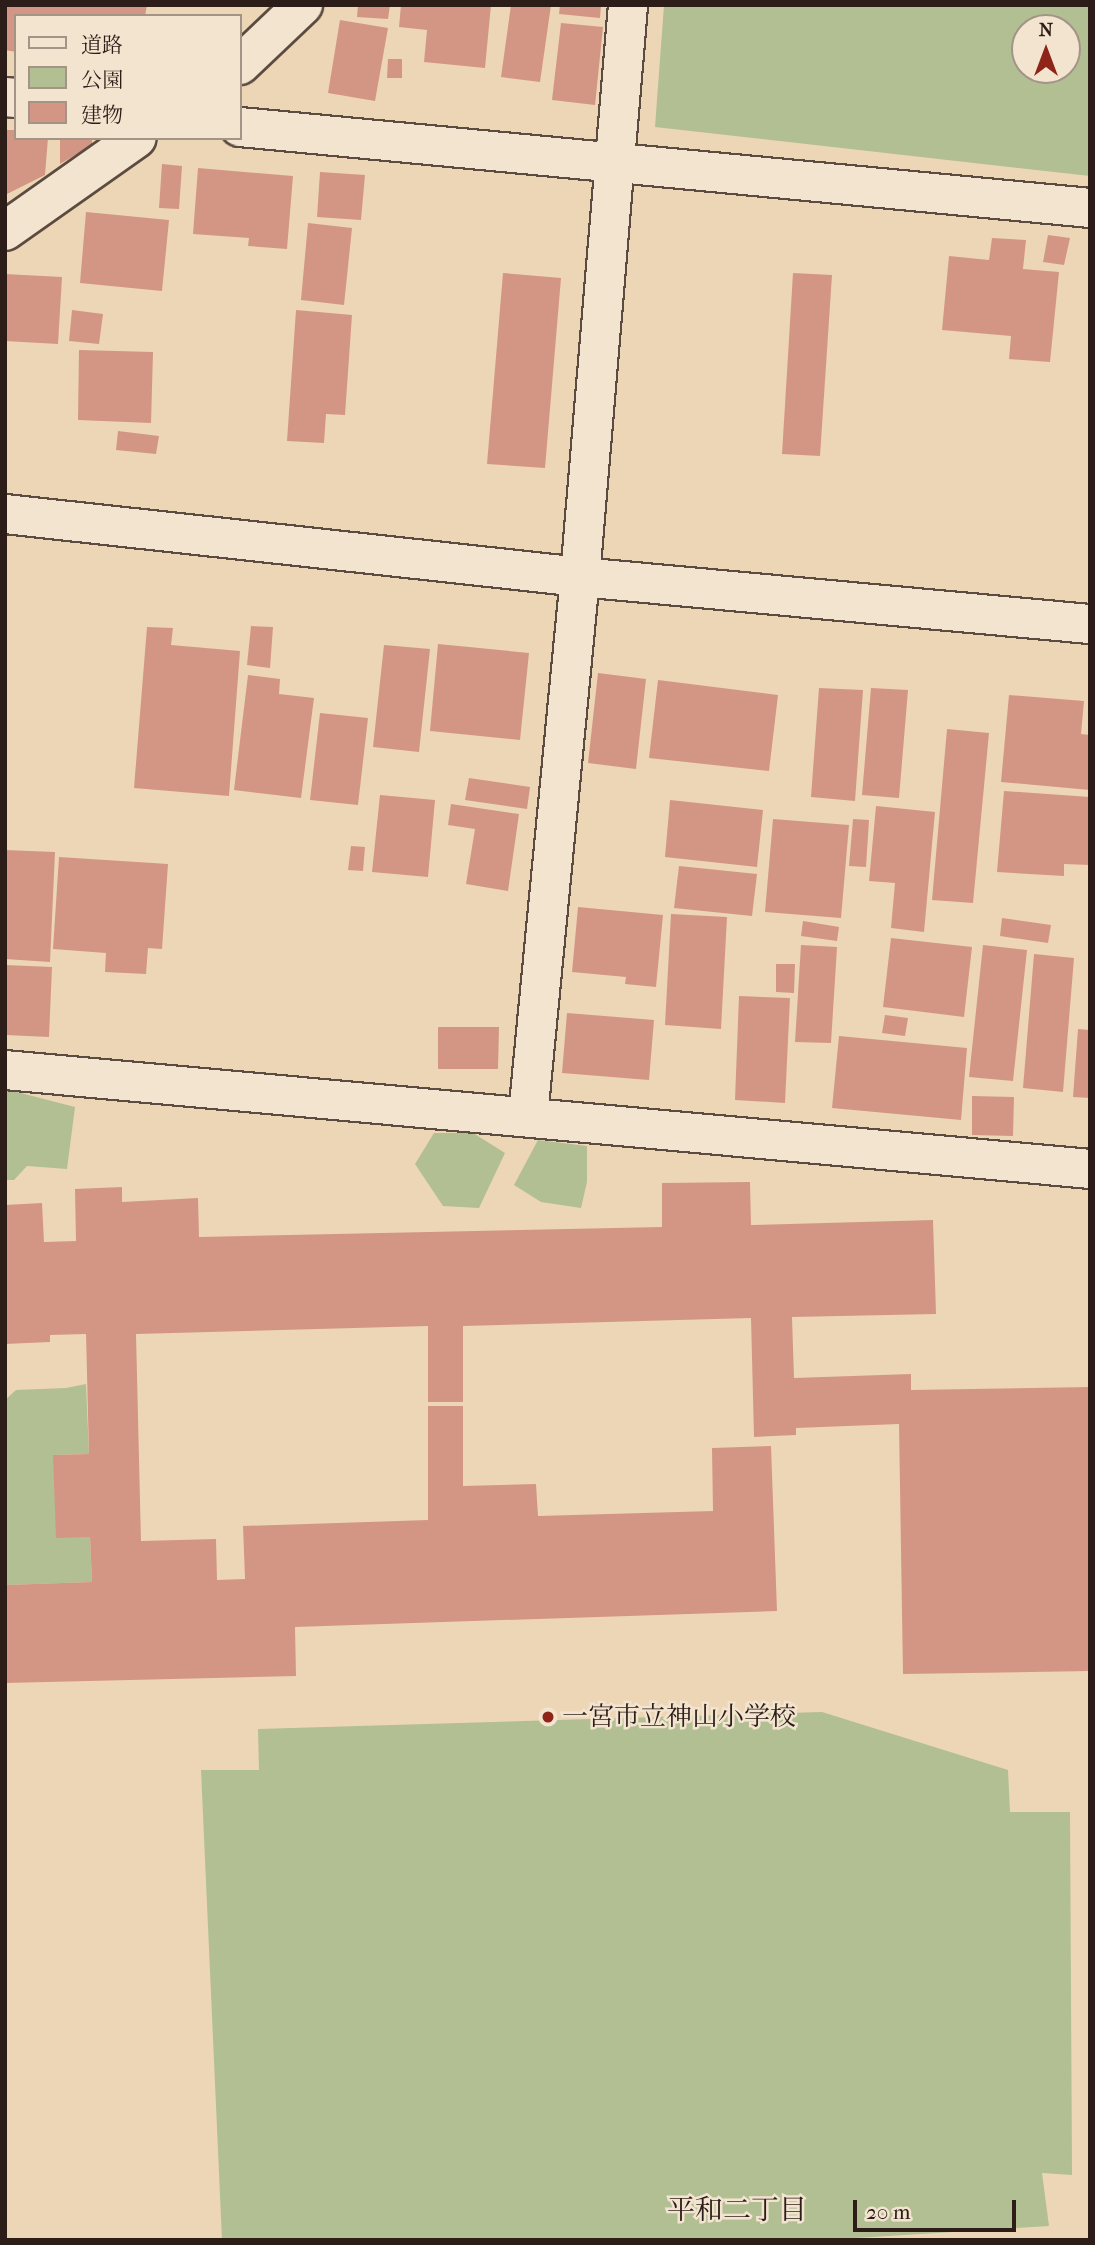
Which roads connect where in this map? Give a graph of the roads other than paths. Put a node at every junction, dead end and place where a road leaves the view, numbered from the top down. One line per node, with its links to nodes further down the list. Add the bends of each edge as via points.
1 (303, 5): 3 (street)
2 (628, 5): 6 (street)
3 (242, 63)
4 (242, 127): 6 (street)
5 (133, 140): 8 (street)
6 (614, 165): 7 (street); 10 (street)
7 (1090, 208)
8 (5, 231)
9 (5, 514): 10 (street)
10 (580, 577): 11 (street); 13 (street)
11 (1090, 624)
12 (5, 1070): 13 (street)
13 (528, 1116): 14 (street)
14 (1090, 1169)

